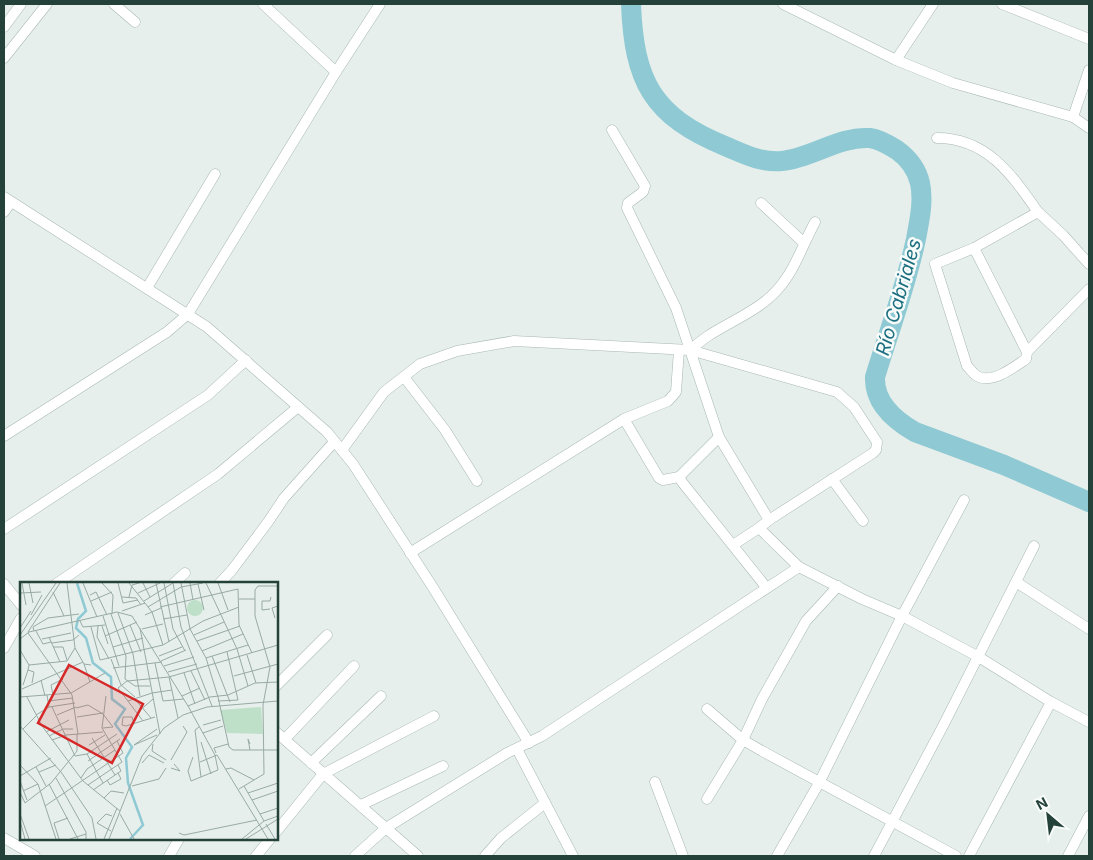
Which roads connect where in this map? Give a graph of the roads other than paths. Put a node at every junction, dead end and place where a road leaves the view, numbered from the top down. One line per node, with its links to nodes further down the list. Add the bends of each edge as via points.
1 (21, 4): 10 (street)
2 (47, 4): 12 (street)
3 (114, 4): 9 (street)
4 (263, 4): 15 (street)
5 (380, 4): 15 (street)
6 (783, 4): 13 (street)
7 (933, 4): 13 (street)
8 (1002, 4): 11 (street)
9 (135, 22)
10 (4, 26)
11 (1089, 39)
12 (4, 58)
13 (896, 60): 16 (street, via 953,83)
14 (1089, 70): 16 (street)
15 (336, 72): 31 (street)
16 (1073, 117): 17 (street)
17 (1089, 128)
18 (612, 130): 33 (street, via 645,186 627,208 676,308)
19 (937, 138): 24 (street, via 952,138 978,148 997,161 1013,176)
20 (215, 174): 29 (street)
21 (7, 199): 23 (street); 29 (street)
22 (761, 202): 26 (street)
23 (4, 212)
24 (1038, 212): 27 (street); 28 (street)
25 (816, 222): 26 (street)
26 (804, 243): 33 (street, via 794,267 778,290 762,304)
27 (974, 248): 34 (street); 34 (street, via 934,265 967,366 978,377 1005,374 1026,359)
28 (1089, 264)
29 (147, 288): 31 (street)
30 (1089, 289): 34 (street)
31 (188, 314): 35 (street); 39 (street, via 167,332)
32 (679, 350): 33 (street); 36 (street, via 514,341 457,351 420,364); 38 (street, via 673,397)
33 (690, 350): 40 (street); 43 (street, via 838,392 854,408 877,446 873,453)
34 (1027, 352)
35 (246, 360): 37 (street); 49 (street, via 208,395)
36 (404, 376): 41 (street, via 384,392); 44 (street, via 445,430)
37 (298, 407): 41 (street); 55 (street, via 218,474)
38 (624, 419): 42 (street, via 659,478); 52 (street)
39 (4, 436)
40 (719, 437): 42 (street); 46 (street)
41 (338, 446): 52 (street); 57 (street, via 284,498)
42 (679, 477): 50 (street)
43 (832, 479): 46 (street); 47 (street)
44 (477, 481)
45 (964, 500): 63 (street)
46 (769, 520): 48 (street)
47 (863, 520)
48 (759, 528): 50 (street); 53 (street)
49 (4, 529)
50 (733, 545): 61 (street)
51 (1034, 546): 58 (street)
52 (410, 553): 78 (street)
53 (799, 567): 60 (street); 61 (street)
54 (186, 573): 56 (street)
55 (60, 582)
56 (175, 582)
57 (221, 582)
58 (1016, 582): 65 (street); 68 (street)
59 (4, 584): 62 (street)
60 (838, 586): 63 (street); 77 (street, via 806,622 762,698)
61 (766, 587): 78 (street)
62 (20, 604)
63 (902, 616): 68 (street); 84 (street)
64 (20, 620): 67 (street)
65 (1089, 629)
66 (327, 635): 70 (street)
67 (4, 648)
68 (977, 656): 72 (street); 89 (street)
69 (354, 666): 76 (street)
70 (278, 684)
71 (381, 696): 80 (street)
72 (1051, 702): 75 (street); 106 (street)
73 (707, 709): 77 (street)
74 (434, 716): 82 (street)
75 (1089, 722)
76 (280, 736): 80 (street)
77 (743, 740): 84 (street); 85 (street)
78 (529, 743): 79 (street)
79 (517, 749): 87 (street); 90 (street)
80 (311, 763): 82 (street)
81 (443, 766): 86 (street)
82 (323, 774): 86 (street); 91 (street)
83 (655, 782): 102 (street)
84 (819, 783): 89 (street); 103 (street)
85 (707, 799)
86 (361, 804): 90 (street)
87 (545, 804): 100 (street, via 501,838); 101 (street)
88 (1089, 816): 107 (street)
89 (893, 821): 104 (street); 105 (street)
90 (386, 828): 98 (street); 99 (street)
91 (278, 830)
92 (4, 838): 95 (street)
93 (178, 840): 96 (street)
94 (269, 840): 97 (street)
95 (35, 856)
96 (170, 856)
97 (256, 856)
98 (355, 856)
99 (418, 856)
100 (485, 856)
101 (573, 856)
102 (683, 856)
103 (777, 856)
104 (874, 856)
105 (956, 856)
106 (969, 856)
107 (1068, 856)

